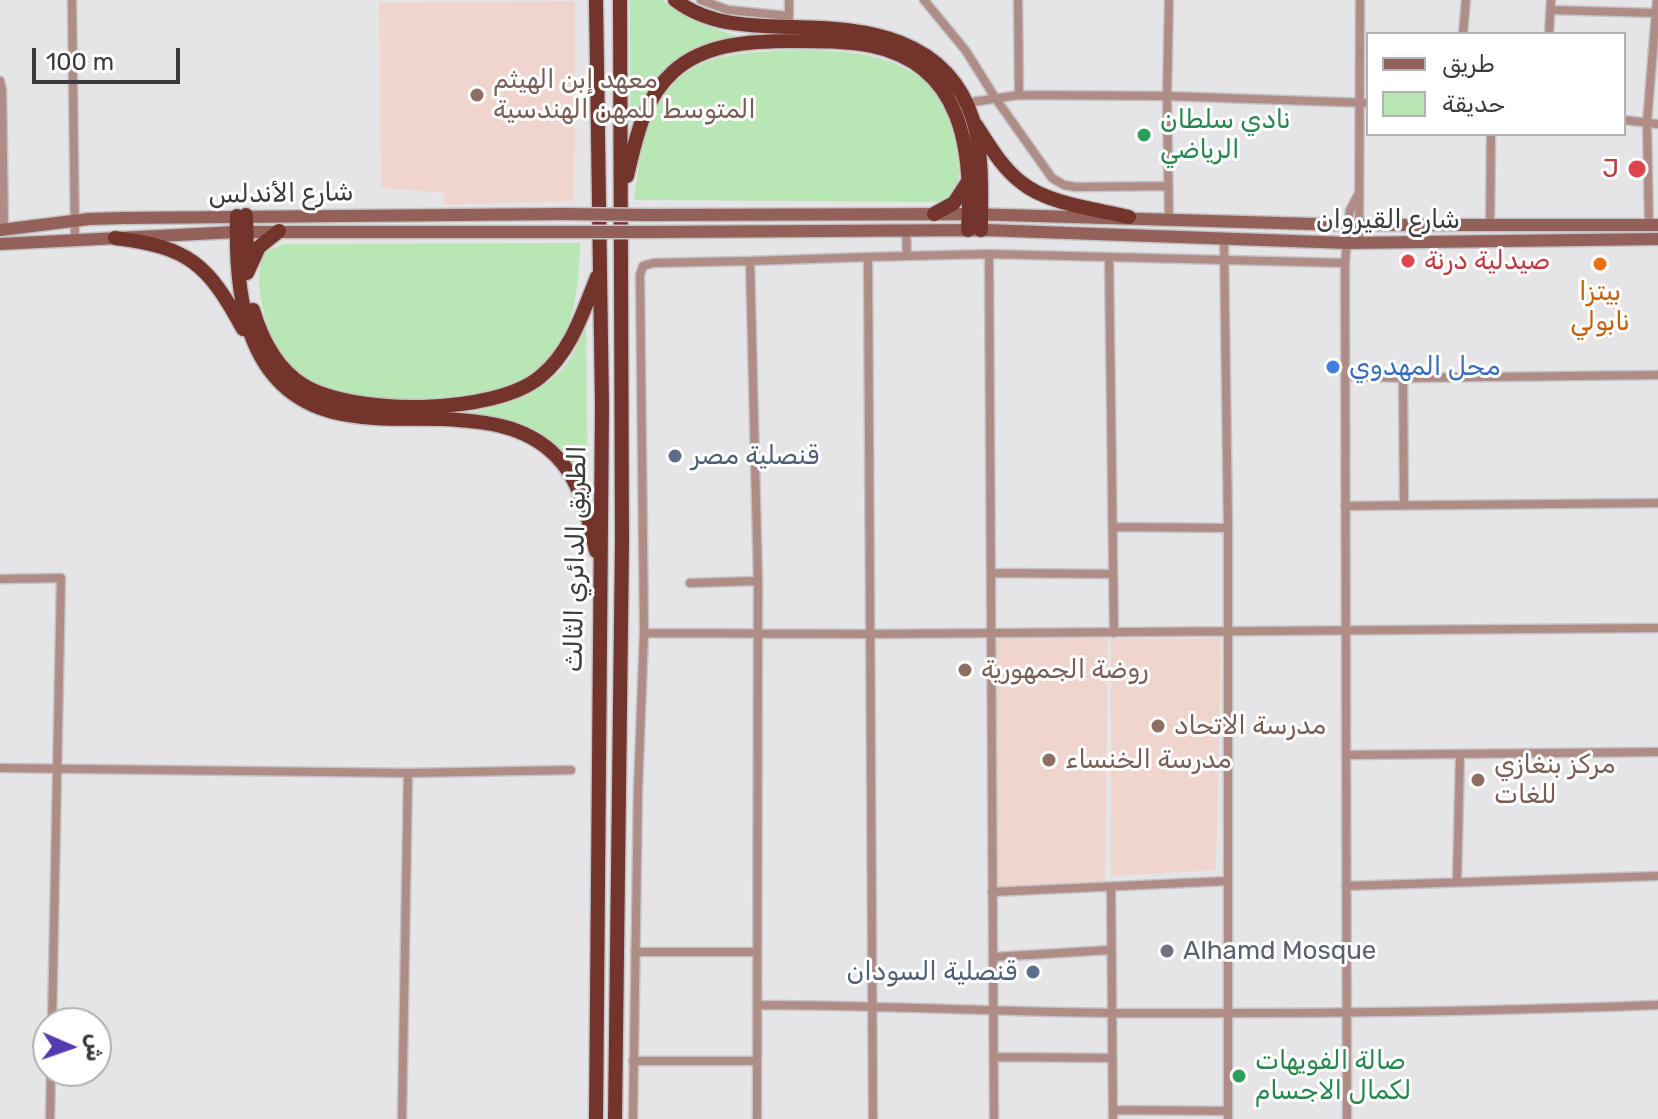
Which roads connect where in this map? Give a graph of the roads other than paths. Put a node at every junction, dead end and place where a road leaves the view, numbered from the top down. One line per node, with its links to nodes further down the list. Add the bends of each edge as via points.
1 (72, 0): 39 (street)
2 (596, 0): 61 (highway, الطريق الدائري الثالث)
3 (620, 0): 32 (highway, الطريق الدائري الثالث)
4 (675, 0): 16 (highway, via 715,21)
5 (701, 0): 16 (street)
6 (789, 0): 16 (street)
7 (924, 0): 22 (street)
8 (1018, 0): 20 (street)
9 (1169, 0): 21 (street)
10 (1360, 0): 24 (street)
11 (1466, 0): 17 (street)
12 (1551, 0): 14 (street)
13 (1657, 0): 15 (street)
14 (1551, 10): 15 (street); 18 (street)
15 (1656, 13): 27 (street)
16 (789, 21): 23 (highway, via 896,40 925,54 951,78)
17 (1463, 32)
18 (1549, 32)
19 (0, 81): 43 (street)
20 (1019, 95): 21 (street); 22 (street)
21 (1167, 96): 24 (street); 31 (street)
22 (996, 99): 23 (street); 31 (street, via 1052,178 1064,185)
23 (966, 103): 26 (highway)
24 (1364, 103): 40 (street)
25 (1626, 120): 27 (street)
26 (974, 122): 35 (highway); 37 (highway, via 1024,185 1057,200)
27 (1647, 123): 28 (street); 33 (street)
28 (1658, 124)
29 (1491, 136): 41 (street)
30 (969, 179): 32 (highway, via 949,97 918,65 874,46 771,41 717,48 692,58 657,88 645,112); 34 (highway, via 954,203); 35 (highway)
31 (1168, 186): 38 (street)
32 (622, 196): 121 (highway, الطريق الدائري الثالث)
33 (1653, 203): 42 (street)
34 (934, 214): 35 (main road, شارع الأندلس); 36 (main road, شارع الأندلس, bridge)
35 (975, 214): 37 (main road, شارع الأندلس); 45 (highway)
36 (241, 216): 39 (main road, شارع الأندلس); 47 (highway)
37 (1129, 217): 38 (main road, شارع الأندلس)
38 (1169, 219): 40 (main road, شارع الأندلس)
39 (74, 221): 43 (main road, شارع الأندلس); 49 (street)
40 (1354, 225): 41 (main road, شارع الأندلس); 52 (street)
41 (1490, 225): 42 (main road, شارع الأندلس)
42 (1654, 225)
43 (2, 230)
44 (906, 230): 45 (main road, شارع القيروان); 46 (main road, شارع الأندلس, bridge); 55 (street)
45 (975, 230): 51 (main road, شارع القيروان)
46 (279, 231): 47 (main road, شارع الأندلس); 62 (highway, via 259,247)
47 (241, 232): 48 (main road, شارع الأندلس); 62 (highway); 63 (highway, via 242,306)
48 (115, 238): 49 (main road, شارع الأندلس); 63 (highway, via 188,257 219,286)
49 (75, 239): 53 (main road, شارع الأندلس)
50 (1658, 239): 52 (main road, شارع القيروان)
51 (1224, 240): 52 (main road, شارع القيروان); 58 (street)
52 (1353, 243): 60 (street)
53 (0, 244)
54 (989, 254): 55 (street); 57 (street); 73 (street)
55 (907, 256): 56 (street)
56 (868, 257): 59 (street); 85 (street)
57 (1109, 258): 58 (street); 70 (street)
58 (1225, 259): 60 (street); 71 (street)
59 (750, 261): 76 (street); 81 (street, via 653,263 641,269)
60 (1345, 263): 65 (street)
61 (600, 269): 62 (highway, via 567,348 543,376 510,395 429,406 346,401 303,384 270,352 255,316); 72 (highway, الطريق الدائري الثالث)
62 (247, 273)
63 (260, 358): 72 (highway, via 293,394 332,411 484,422 539,441 575,481)
64 (1658, 375): 66 (street)
65 (1346, 376): 66 (street); 69 (street)
66 (1403, 378): 68 (street)
67 (1658, 503): 68 (street)
68 (1404, 505): 69 (street)
69 (1345, 506): 80 (street)
70 (1113, 527): 71 (street); 74 (street)
71 (1228, 528): 79 (street)
72 (600, 572): 120 (highway, الطريق الدائري الثالث)
73 (993, 573): 74 (street); 83 (street)
74 (1113, 574): 84 (street)
75 (0, 579): 89 (street, via 61,578)
76 (758, 581): 77 (street); 82 (street)
77 (690, 583)
78 (1658, 628): 80 (street)
79 (1228, 630): 80 (street); 84 (street); 94 (street)
80 (1345, 630): 88 (street)
81 (644, 633): 82 (street); 100 (street)
82 (758, 633): 85 (street); 101 (street)
83 (993, 633): 84 (street); 85 (street); 98 (street)
84 (1114, 633)
85 (871, 634): 104 (street)
86 (1658, 752): 87 (street)
87 (1460, 754): 88 (street); 95 (street)
88 (1346, 755): 96 (street)
89 (56, 767): 90 (street); 92 (street); 106 (street)
90 (0, 768)
91 (571, 770): 92 (street)
92 (408, 773): 119 (street)
93 (1658, 876): 95 (street)
94 (1227, 881): 97 (street); 108 (street)
95 (1457, 881): 96 (street)
96 (1346, 886): 110 (street)
97 (1111, 887): 98 (street); 99 (street)
98 (992, 892): 102 (street)
99 (1110, 950): 102 (street); 109 (street)
100 (635, 952): 101 (street); 113 (street)
101 (756, 952): 103 (street)
102 (993, 957): 107 (street)
103 (757, 1005): 104 (street); 114 (street)
104 (874, 1005): 107 (street); 124 (street)
105 (1658, 1005): 110 (street)
106 (52, 1007)
107 (994, 1009): 109 (street); 111 (street)
108 (1228, 1012): 109 (street); 110 (street); 117 (street)
109 (1112, 1013): 112 (street)
110 (1349, 1013): 126 (street)
111 (994, 1057): 112 (street); 125 (street)
112 (1112, 1058): 116 (street)
113 (633, 1061): 114 (street); 122 (street)
114 (757, 1061): 123 (street)
115 (51, 1087): 118 (street)
116 (1113, 1114): 117 (street)
117 (1228, 1115)
118 (50, 1119)
119 (402, 1119)
120 (596, 1119)
121 (615, 1119)
122 (633, 1119)
123 (757, 1119)
124 (873, 1119)
125 (994, 1119)
126 (1347, 1119)

